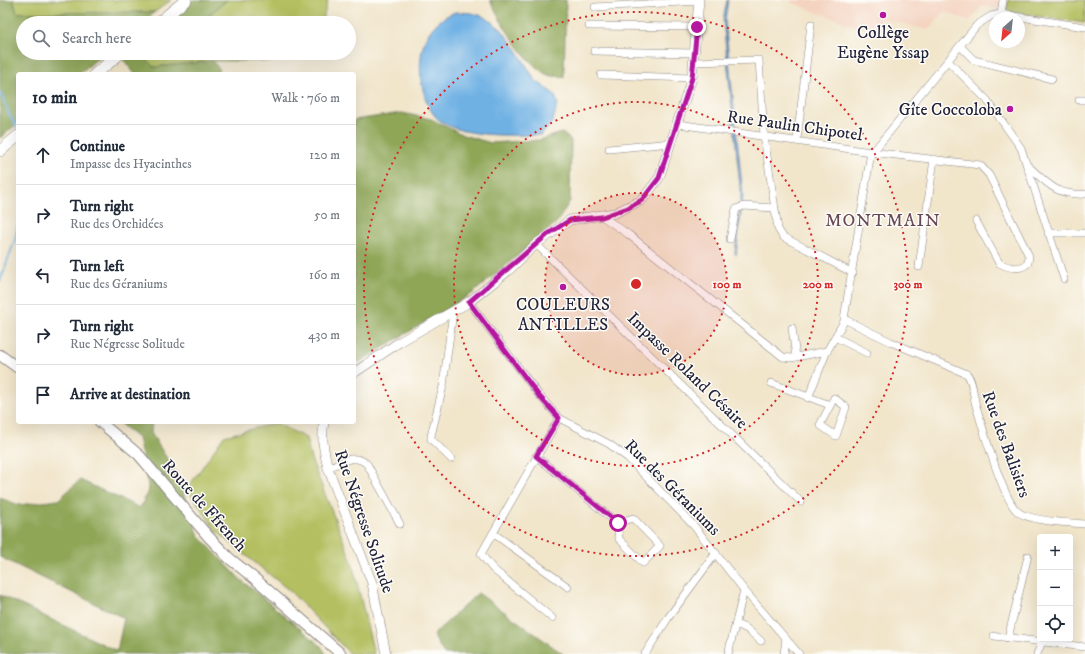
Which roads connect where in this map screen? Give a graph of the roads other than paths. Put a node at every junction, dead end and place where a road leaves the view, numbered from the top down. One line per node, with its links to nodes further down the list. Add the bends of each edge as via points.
1 (186, 0): 6 (main road)
2 (1003, 0): 5 (street)
3 (699, 1): 4 (street); 11 (street)
4 (595, 7)
5 (1001, 12)
6 (167, 16)
7 (989, 17): 13 (street, Rue Paulin Chipotel, via 977,25)
8 (1025, 18): 12 (street)
9 (811, 24): 25 (street)
10 (589, 26): 11 (street)
11 (697, 27): 15 (street)
12 (1085, 27)
13 (960, 46): 17 (street, Rue Paulin Chipotel); 21 (street, via 974,60)
14 (594, 51): 15 (street)
15 (694, 57): 20 (street); 23 (street, via 760,60)
16 (112, 60): 18 (main road)
17 (948, 61): 29 (street, Rue Paulin Chipotel, via 877,147); 31 (street, via 987,100 1021,148)
18 (97, 72)
19 (601, 75): 20 (street)
20 (692, 78): 22 (street)
21 (1052, 78)
22 (678, 124): 23 (street, Rue Paulin Chipotel); 26 (street)
23 (764, 136): 25 (street, Rue Paulin Chipotel); 33 (street)
24 (15, 139): 28 (main road)
25 (797, 140): 29 (street, Rue Paulin Chipotel)
26 (671, 143): 27 (street); 34 (street, via 660,179 642,200)
27 (609, 149)
28 (0, 151)
29 (870, 152): 30 (street); 41 (street)
30 (934, 159): 35 (street, via 974,163 985,169 1029,256 1028,262 1019,268 999,263); 40 (street)
31 (1027, 165): 32 (street, via 1052,188 1071,194); 36 (street)
32 (1085, 194)
33 (774, 208): 38 (street, via 744,206 736,209); 41 (street, via 778,229 783,237)
34 (602, 217): 39 (street, via 570,220); 51 (street, via 628,234 783,357)
35 (976, 221)
36 (1048, 233): 37 (street); 42 (street)
37 (1085, 234)
38 (730, 239)
39 (536, 244): 43 (street); 63 (street, Impasse Roland Césaire)
40 (919, 267)
41 (853, 273): 66 (street, Rue des Balisiers, via 844,319 970,378 975,405 997,468 1010,502 1017,512 1035,518)
42 (1064, 279)
43 (469, 302): 44 (street); 57 (street, Rue des Géraniums, via 539,396)
44 (454, 312): 53 (street, via 398,343); 61 (street, via 443,386 431,436)
45 (843, 323): 47 (street)
46 (792, 328): 51 (street)
47 (835, 337): 48 (street); 49 (street)
48 (827, 351): 51 (street); 55 (street)
49 (867, 352)
50 (0, 355): 52 (main road)
51 (796, 357)
52 (16, 367)
53 (356, 372)
54 (771, 383): 55 (street)
55 (808, 398): 56 (street)
56 (830, 405): 56 (street, via 834,398 846,407 836,436 820,425)
57 (559, 418): 60 (street); 68 (street, Rue des Géraniums, via 609,444 628,458 694,526)
58 (102, 424): 81 (main road, Route de Ffrench, via 139,455 229,558)
59 (324, 424): 62 (street, Rue Négresse Solitude, via 323,450)
60 (536, 456): 64 (street); 67 (street)
61 (451, 459)
62 (328, 468): 65 (street, via 351,458 361,459 367,464); 82 (street, Rue Négresse Solitude, via 372,583)
63 (801, 502)
64 (618, 523): 64 (street, via 619,539 643,563 660,546 634,518)
65 (400, 524)
66 (1085, 524)
67 (493, 533): 70 (street); 72 (street, via 481,554 493,568)
68 (716, 553): 71 (street, Rue des Géraniums); 83 (street)
69 (1028, 556): 75 (street)
70 (568, 587)
71 (744, 590): 73 (street); 76 (street, Rue des Géraniums)
72 (552, 618)
73 (736, 624): 77 (street, via 747,629); 84 (street)
74 (994, 636): 75 (street)
75 (1008, 638): 78 (street)
76 (786, 639): 85 (street); 86 (street, Rue des Géraniums)
77 (761, 641)
78 (1037, 641)
79 (1042, 642): 80 (street); 87 (street)
80 (1085, 648): 88 (street)
81 (341, 654)
82 (386, 654)
83 (645, 654)
84 (728, 654)
85 (784, 654)
86 (799, 654)
87 (1037, 654)
88 (1082, 654)

